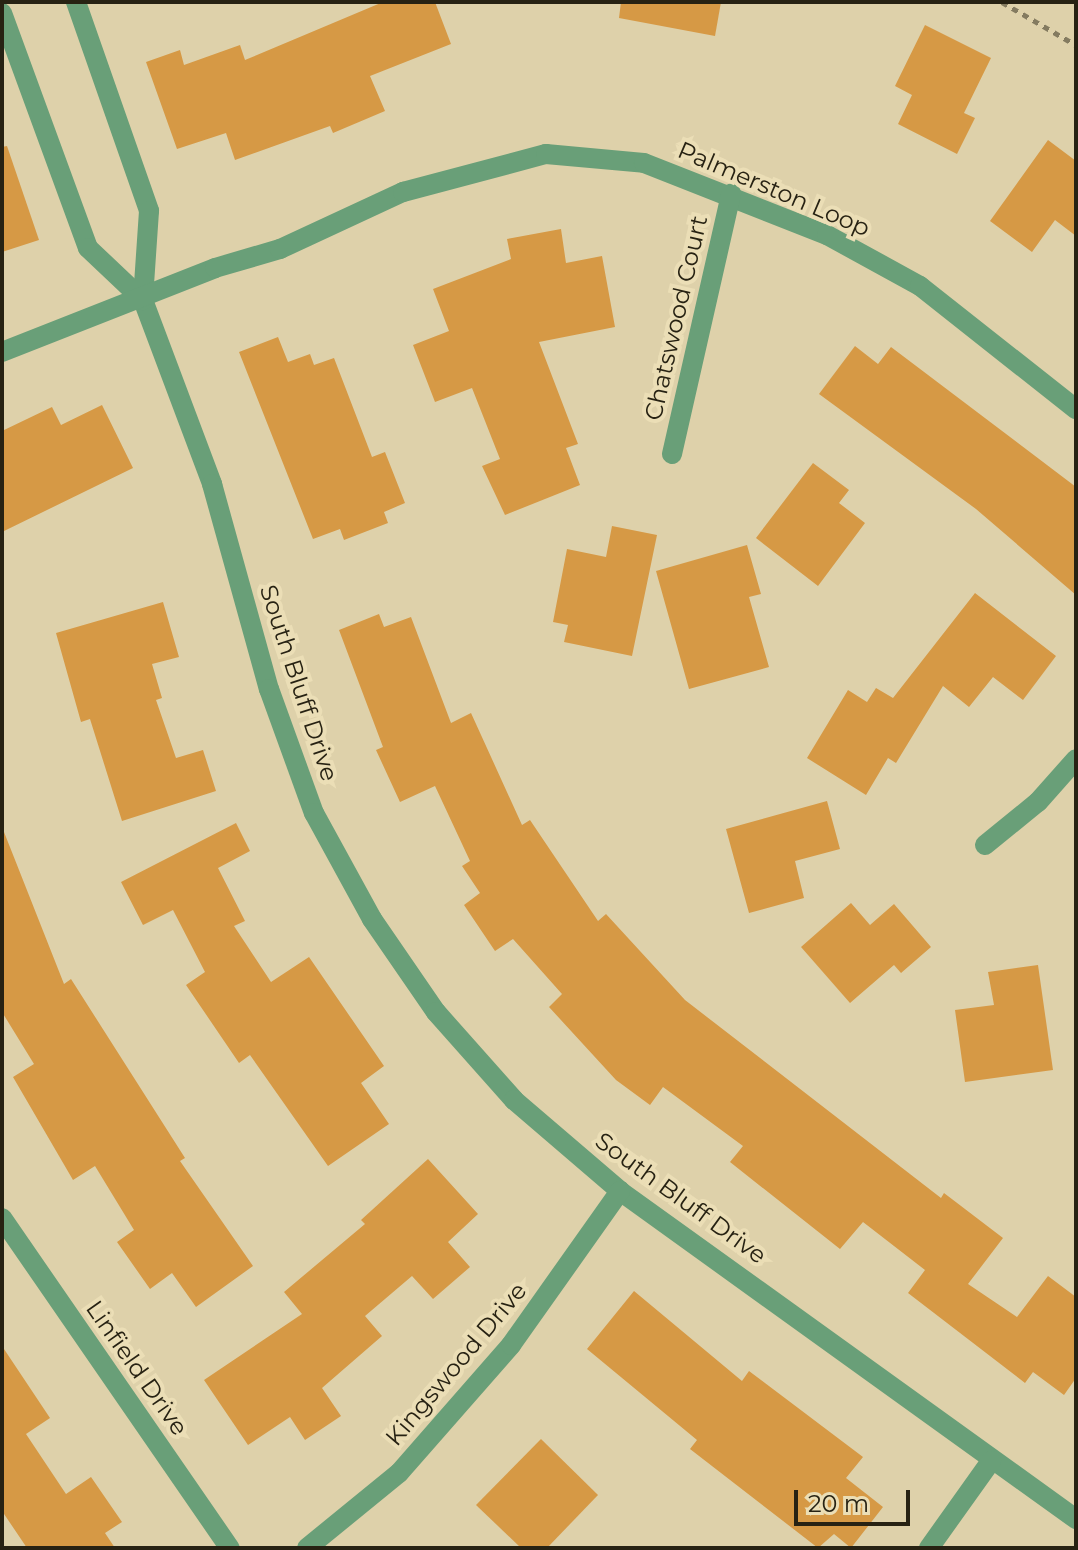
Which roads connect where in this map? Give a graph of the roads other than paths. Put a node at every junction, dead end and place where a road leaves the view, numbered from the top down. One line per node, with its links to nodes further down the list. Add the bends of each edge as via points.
1 (76, 2): 4 (street, South Bluff Drive, via 149,211)
2 (2, 13): 4 (street, South Bluff Drive, via 88,248)
3 (731, 194): 4 (street, Palmerston Loop, via 644,163 546,154 403,192 280,249 215,268); 6 (street, Palmerston Loop, via 827,235 920,286); 7 (street, Chatswood Court)
4 (143, 300): 5 (street); 10 (street, South Bluff Drive, via 212,484 269,689 314,813 372,919 436,1012 514,1100)
5 (2, 352)
6 (1076, 409)
7 (672, 454)
8 (1076, 759): 9 (street, via 1038,802)
9 (985, 845)
10 (620, 1191): 12 (street, South Bluff Drive, via 789,1308); 15 (street, Kingswood Drive, via 501,1357 399,1473)
11 (2, 1218): 14 (street, Linfield Drive)
12 (991, 1461): 13 (street, South Bluff Drive); 16 (street)
13 (1076, 1519)
14 (230, 1548)
15 (307, 1548)
16 (929, 1548)

